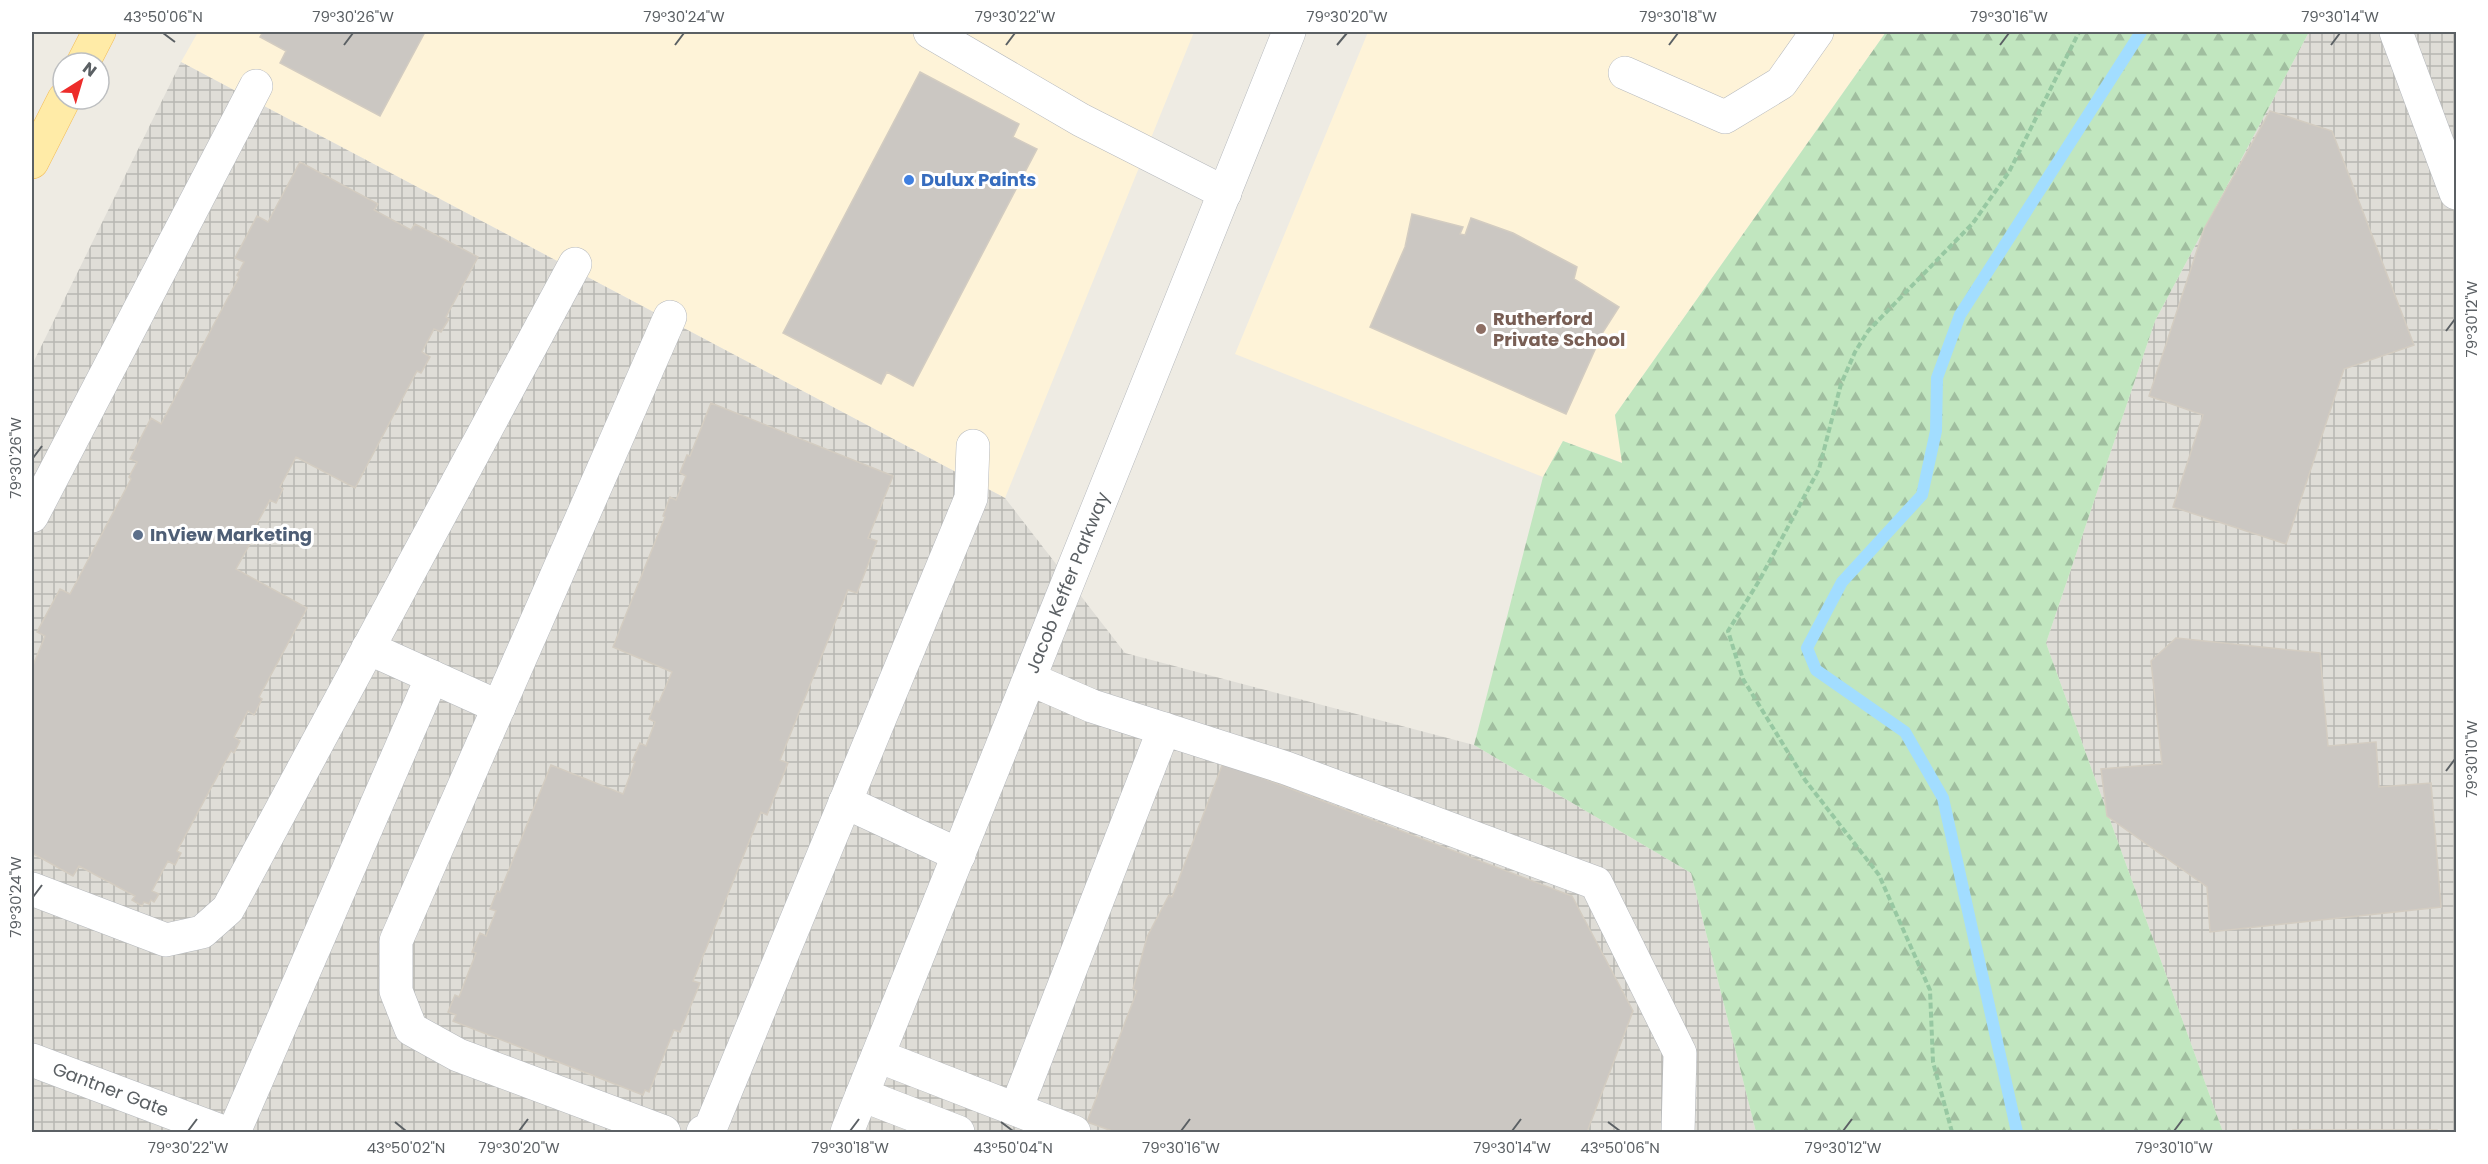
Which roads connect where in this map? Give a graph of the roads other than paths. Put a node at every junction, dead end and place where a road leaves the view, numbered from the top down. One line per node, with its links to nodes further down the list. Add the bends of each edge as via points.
1 (99, 32): 6 (main road)
2 (930, 32): 11 (street, via 1081,120)
3 (1289, 32): 11 (street, Jacob Keffer Parkway)
4 (1817, 32): 7 (street, via 1781,83 1725,117)
5 (2396, 32): 12 (street)
6 (89, 51)
7 (1625, 74)
8 (256, 86): 16 (street)
9 (58, 111): 10 (main road)
10 (32, 162)
11 (1225, 193): 19 (street, Jacob Keffer Parkway)
12 (2457, 193)
13 (574, 264): 17 (street)
14 (669, 317): 20 (street)
15 (973, 446): 22 (street, via 971,498)
16 (32, 516)
17 (368, 648): 18 (street); 24 (street, via 228,909 202,932 166,940)
18 (432, 676): 20 (street); 30 (street)
19 (1030, 679): 21 (street, via 1092,706); 23 (street, Jacob Keffer Parkway)
20 (499, 707): 31 (street, via 396,941 396,991 411,1029 458,1055)
21 (1164, 729): 28 (street); 36 (street, via 1286,768 1596,883 1680,1053)
22 (844, 802): 23 (street); 32 (street, via 710,1129)
23 (959, 855): 25 (street, Jacob Keffer Parkway)
24 (32, 889)
25 (878, 1056): 27 (street, Jacob Keffer Parkway); 28 (street)
26 (32, 1060): 29 (street, Gantner Gate)
27 (862, 1095): 33 (street, Jacob Keffer Parkway); 34 (street)
28 (1016, 1109): 35 (street)
29 (223, 1132)
30 (234, 1132)
31 (664, 1132)
32 (704, 1132)
33 (847, 1132)
34 (958, 1132)
35 (1074, 1132)
36 (1678, 1132)

